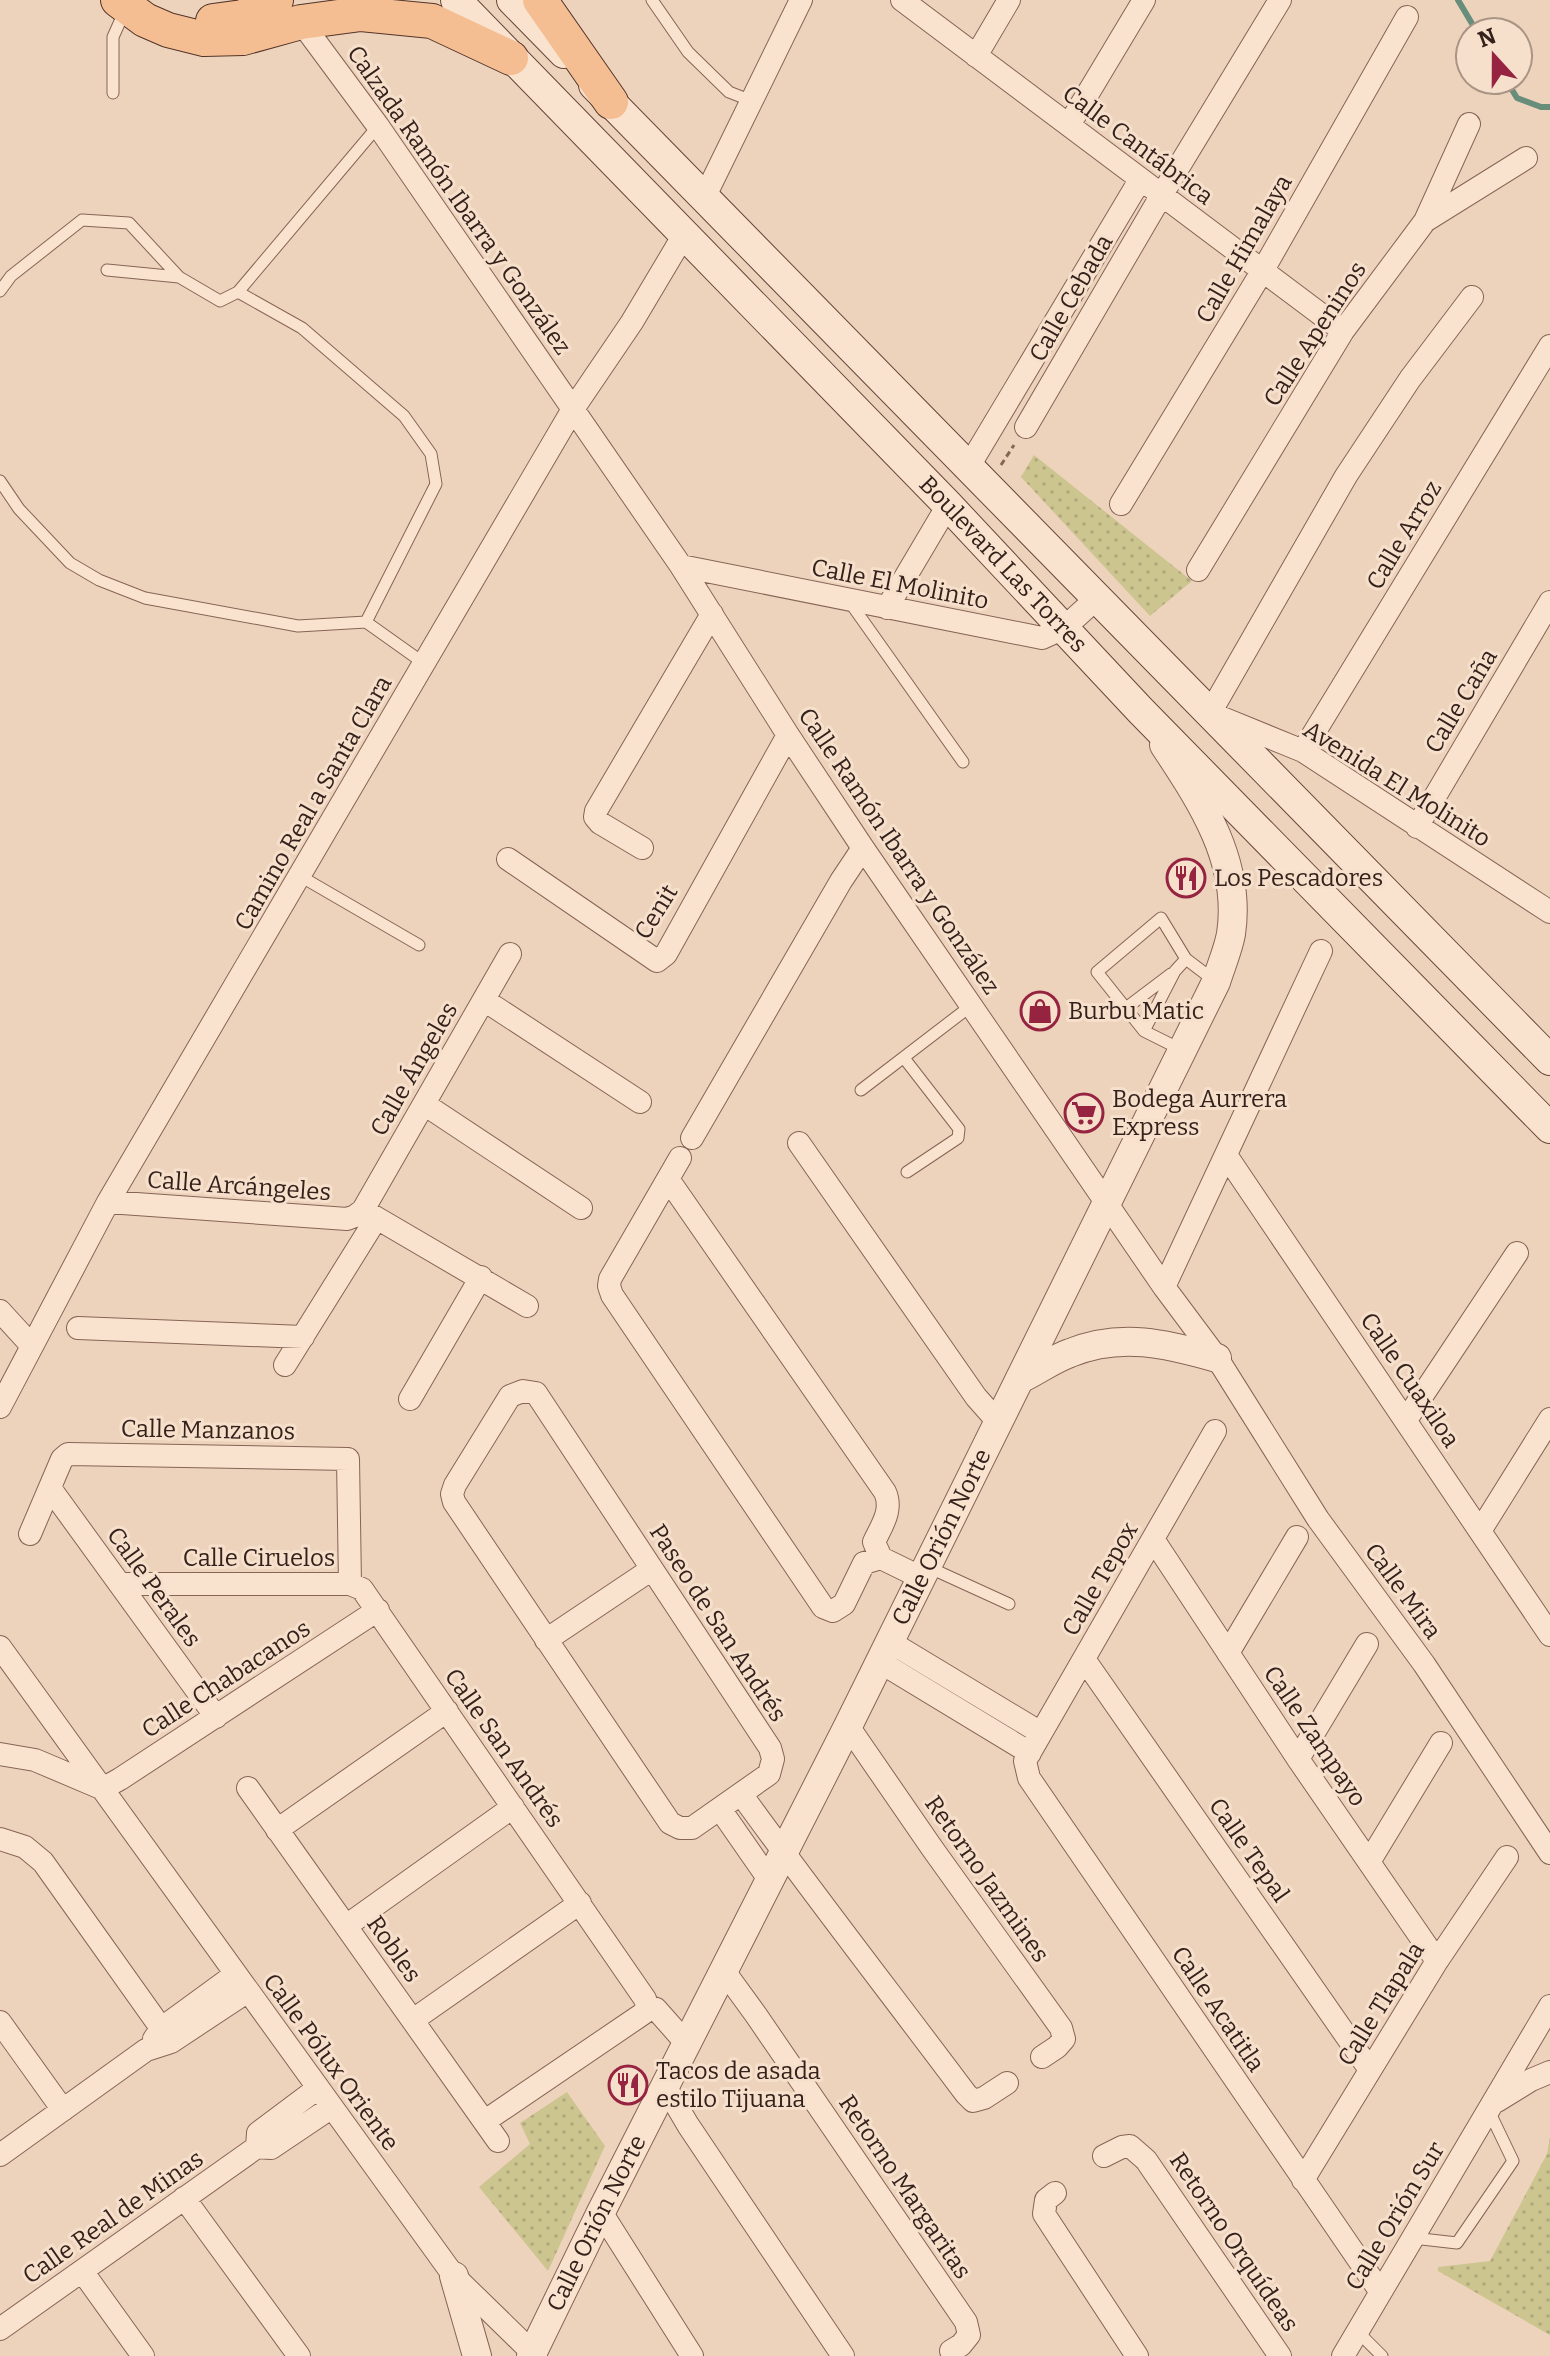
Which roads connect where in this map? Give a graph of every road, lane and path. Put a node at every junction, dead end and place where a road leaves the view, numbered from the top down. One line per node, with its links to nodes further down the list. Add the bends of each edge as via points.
1 (456, 0): 14 (main road, Boulevard Las Torres)
2 (512, 0): 17 (main road, Boulevard Las Torres)
3 (540, 0): 17 (main road)
4 (652, 0): 16 (lane, via 688,52 729,92)
5 (801, 0): 16 (street)
6 (1009, 0): 13 (street)
7 (1144, 0): 19 (street)
8 (1280, 0): 24 (street, Calle Cebada)
9 (904, 1): 13 (street, Calle Cantábrica)
10 (132, 2): 11 (main road, via 212,21); 15 (lane, via 114,32)
11 (289, 11): 14 (main road, via 432,21); 20 (street, Calzada Ramón Ibarra y González)
12 (1407, 17): 28 (street, Calle Himalaya)
13 (976, 56): 19 (street, Calle Cantábrica)
14 (511, 58): 26 (main road, Boulevard Las Torres)
15 (113, 93)
16 (752, 101): 23 (street)
17 (611, 102): 23 (main road, Boulevard Las Torres)
18 (1469, 124): 25 (street, Calle Apeninos)
19 (1069, 125): 22 (street, Calle Cantábrica)
20 (378, 126): 31 (lane); 35 (street, Calzada Ramón Ibarra y González)
21 (1526, 158): 25 (street)
22 (1140, 180): 24 (street, Calle Cantábrica); 37 (street)
23 (705, 196): 37 (main road, Boulevard Las Torres)
24 (1161, 196): 28 (street, Calle Cantábrica); 36 (street, Calle Cebada)
25 (1425, 221): 33 (street, Calle Apeninos)
26 (685, 233): 35 (street, Camino Real a Santa Clara); 40 (main road, Boulevard Las Torres)
27 (107, 270): 29 (lane)
28 (1263, 270): 33 (street, Calle Cantábrica); 39 (street, Calle Himalaya)
29 (179, 277): 30 (lane, via 129,223 82,220 11,276); 31 (lane, via 220,301)
30 (0, 291)
31 (238, 292): 48 (lane, via 302,328 404,416 431,454 436,484)
32 (1472, 297): 52 (street, via 1346,476)
33 (1343, 331): 42 (street, Calle Apeninos)
34 (1550, 346): 54 (street, Calle Arroz)
35 (573, 409): 41 (street, Calle Ramón Ibarra y González); 50 (street, Camino Real a Santa Clara)
36 (1026, 427): 37 (path)
37 (978, 476): 43 (main road, Boulevard Las Torres)
38 (0, 481): 48 (lane, via 70,563 110,585 145,598 298,626)
39 (1121, 504)
40 (948, 505): 46 (street); 49 (main road, Boulevard Las Torres)
41 (681, 566): 44 (street, Calle El Molinito); 47 (street, Calle Ramón Ibarra y González)
42 (1198, 570)
43 (1097, 598): 49 (street); 52 (main road, Boulevard Las Torres)
44 (849, 601): 46 (street, Calle El Molinito); 55 (lane)
45 (1550, 602): 56 (street, Calle Caña)
46 (887, 608): 49 (street, Calle El Molinito, via 1042,638)
47 (712, 614): 53 (street, Calle Ramón Ibarra y González); 57 (street, via 596,811 600,823)
48 (366, 622): 50 (lane)
49 (1064, 628): 51 (main road, Boulevard Las Torres)
50 (425, 664): 60 (street, Camino Real a Santa Clara)
51 (1141, 711): 67 (street, Calle Orión Norte, via 1205,810 1220,845 1231,885 1231,934); 78 (main road, Boulevard Las Torres)
52 (1210, 713): 54 (street, Avenida El Molinito); 74 (main road, Boulevard Las Torres)
53 (788, 735): 58 (street, Calle Ramón Ibarra y González); 59 (street, Cenit, via 666,954 657,961)
54 (1303, 751): 56 (street, Avenida El Molinito)
55 (963, 762)
56 (1417, 827): 61 (street, Avenida El Molinito)
57 (642, 848)
58 (863, 848): 69 (street, Calle Ramón Ibarra y González); 79 (street)
59 (508, 859)
60 (300, 876): 62 (lane); 85 (street, Camino Real a Santa Clara)
61 (1550, 912)
62 (419, 945)
63 (1321, 951): 81 (street)
64 (510, 954): 68 (street, Calle Ángeles)
65 (1186, 959): 66 (lane); 67 (lane); 70 (lane, via 1161,918 1097,972)
66 (1175, 971): 70 (lane); 71 (lane)
67 (1216, 982): 72 (street, Calle Orión Norte)
68 (484, 1000): 76 (street); 77 (street, Calle Ángeles)
69 (972, 1005): 73 (lane); 86 (street, Calle Ramón Ibarra y González)
70 (1126, 1008): 71 (lane)
71 (1144, 1031): 72 (lane)
72 (1183, 1050): 86 (street, Calle Orión Norte)
73 (904, 1058): 75 (lane); 83 (lane, via 959,1129 958,1138)
74 (1550, 1060)
75 (861, 1090)
76 (640, 1102)
77 (424, 1104): 87 (street); 88 (street, Calle Ángeles)
78 (1550, 1128)
79 (692, 1138)
80 (799, 1143): 104 (street)
81 (1226, 1155): 91 (street); 103 (street, Calle Cuaxiloa)
82 (680, 1158): 84 (street)
83 (907, 1172)
84 (668, 1179): 111 (street, via 885,1492 888,1513); 111 (street, via 610,1279 612,1295 823,1607 833,1611 844,1604)
85 (108, 1202): 88 (street, Calle Arcángeles, via 347,1219); 96 (street, Camino Real a Santa Clara)
86 (1108, 1203): 91 (street, Calle Ramón Ibarra y González); 99 (street, Calle Orión Norte)
87 (581, 1208)
88 (370, 1214): 90 (street); 95 (street, Calle Ángeles)
89 (1517, 1253): 103 (street)
90 (481, 1277): 92 (street); 100 (street)
91 (1164, 1287): 97 (street, Calle Ramón Ibarra y González)
92 (527, 1306)
93 (0, 1311): 96 (street)
94 (78, 1328): 95 (street)
95 (303, 1337): 98 (street, Calle Ángeles)
96 (32, 1346): 101 (street, Camino Real a Santa Clara)
97 (1217, 1358): 99 (street, via 1165,1343 1118,1341 1070,1352); 140 (street, Calle Mira, via 1318,1519 1424,1664)
98 (285, 1365)
99 (1020, 1379): 104 (street, Calle Orión Norte)
100 (410, 1399)
101 (0, 1407)
102 (1550, 1419): 107 (street)
103 (1406, 1420): 107 (street, Calle Cuaxiloa)
104 (999, 1423): 113 (street, Calle Orión Norte)
105 (1215, 1431): 110 (street, Calle Tepox)
106 (50, 1488): 108 (street); 114 (street, Calle Perales); 115 (street, Calle Manzanos, via 68,1454 348,1459)
107 (1480, 1531): 118 (street, Calle Cuaxiloa)
108 (30, 1534)
109 (1297, 1537): 123 (street)
110 (1153, 1539): 123 (street, Calle Zampayo); 124 (street, Calle Tepox)
111 (873, 1554): 113 (street)
112 (652, 1569): 119 (street); 119 (street, Paseo de San Andrés, via 536,1393 510,1396 452,1494); 135 (street, Paseo de San Andrés, via 770,1748 769,1774)
113 (925, 1573): 116 (lane); 122 (street, Calle Orión Norte)
114 (120, 1584): 115 (street, Calle Ciruelos); 126 (street, Calle Perales)
115 (350, 1584): 117 (street, Calle San Andrés, via 362,1589)
116 (1009, 1604)
117 (378, 1610): 125 (street, Calle San Andrés); 126 (street, Calle Chabacanos)
118 (1550, 1635)
119 (546, 1640): 137 (street, Paseo de San Andrés, via 670,1823 692,1828)
120 (1367, 1644): 132 (street)
121 (0, 1647): 134 (street, Calle Pólux Oriente)
122 (885, 1652): 127 (street, Calle Orión Norte); 128 (street); 130 (street)
123 (1228, 1653): 132 (street, Calle Zampayo)
124 (1084, 1659): 128 (street, Calle Tepox); 157 (street, Calle Tepal)
125 (447, 1711): 136 (street, Calle San Andrés); 138 (street)
126 (216, 1717): 134 (street, Calle Chabacanos)
127 (848, 1726): 141 (street, Calle Orión Norte); 156 (street, Retorno Jazmines, via 1061,2028 1064,2039)
128 (1041, 1733): 130 (street, Calle Tepox)
129 (1441, 1743): 143 (street)
130 (1030, 1753): 170 (street, Calle Acatitla, via 1025,1761 1029,1778)
131 (0, 1754): 134 (street, via 35,1760)
132 (1298, 1759): 143 (street, Calle Zampayo)
133 (248, 1788): 138 (street, Robles)
134 (102, 1789): 149 (street, Calle Pólux Oriente)
135 (741, 1794): 137 (street, Paseo de San Andrés); 141 (street)
136 (513, 1807): 145 (street, Calle San Andrés); 146 (street)
137 (720, 1809): 144 (street)
138 (277, 1830): 146 (street, Robles)
139 (0, 1839): 154 (street, via 25,1847 43,1862)
140 (1550, 1853)
141 (784, 1854): 144 (street, Calle Orión Norte); 159 (street, via 966,2094 973,2101)
142 (1507, 1857): 147 (street, Calle Tlapala)
143 (1369, 1862): 147 (street, Calle Zampayo)
144 (770, 1881): 148 (street, Calle Orión Norte)
145 (580, 1903): 151 (street, Calle San Andrés, via 645,1999); 152 (street)
146 (346, 1926): 152 (street, Robles)
147 (1437, 1961): 157 (street, Calle Tlapala)
148 (724, 1971): 155 (street, Calle Orión Norte); 180 (street, Retorno Margaritas, via 966,2322 969,2335)
149 (242, 1983): 154 (street); 161 (street, Calle Pólux Oriente)
150 (1550, 2006): 163 (street, Calle Orión Sur)
151 (645, 2009): 155 (street, Calle San Andrés, via 656,2009); 165 (street)
152 (413, 2020): 165 (street, Robles)
153 (0, 2022): 164 (street)
154 (166, 2035): 164 (street)
155 (684, 2049): 160 (street, Calle Orión Norte)
156 (1042, 2057)
157 (1370, 2070): 170 (street, Calle Tlapala)
158 (1550, 2072): 163 (street, Calle Orión Sur)
159 (1007, 2083)
160 (665, 2086): 173 (street, Calle Orión Norte); 186 (street)
161 (318, 2088): 162 (street, Calle Pólux Oriente); 167 (street, Calle Real de Minas, via 258,2133)
162 (332, 2107): 167 (street, Calle Real de Minas, via 271,2148); 176 (street, Calle Pólux Oriente)
163 (1491, 2107): 174 (street, Calle Orión Sur); 174 (lane, via 1513,2161 1457,2243)
164 (63, 2110): 168 (street)
165 (485, 2121): 166 (street, Robles)
166 (498, 2141)
167 (257, 2147): 172 (street, Calle Real de Minas)
168 (0, 2155)
169 (1104, 2156): 188 (street, Retorno Orquídeas, via 1130,2146 1146,2160)
170 (1303, 2180): 177 (street, Calle Acatitla)
171 (1055, 2193): 187 (street, via 1046,2200 1044,2214)
172 (184, 2198): 175 (street, Calle Real de Minas); 183 (street)
173 (601, 2212): 181 (street, Calle Orión Norte); 185 (street)
174 (1412, 2238): 177 (street, Calle Orión Sur)
175 (82, 2271): 178 (street, Calle Real de Minas); 182 (street)
176 (454, 2276): 181 (street, Calle Pólux Oriente); 184 (street)
177 (1380, 2291): 179 (street, Calle Orión Sur)
178 (0, 2329)
179 (1357, 2331): 189 (street, Calle Orión Sur); 190 (lane)
180 (951, 2351)
181 (533, 2355)
182 (143, 2356)
183 (299, 2356)
184 (477, 2356)
185 (692, 2356)
186 (843, 2356)
187 (1137, 2356)
188 (1280, 2356)
189 (1343, 2356)
190 (1382, 2356)

